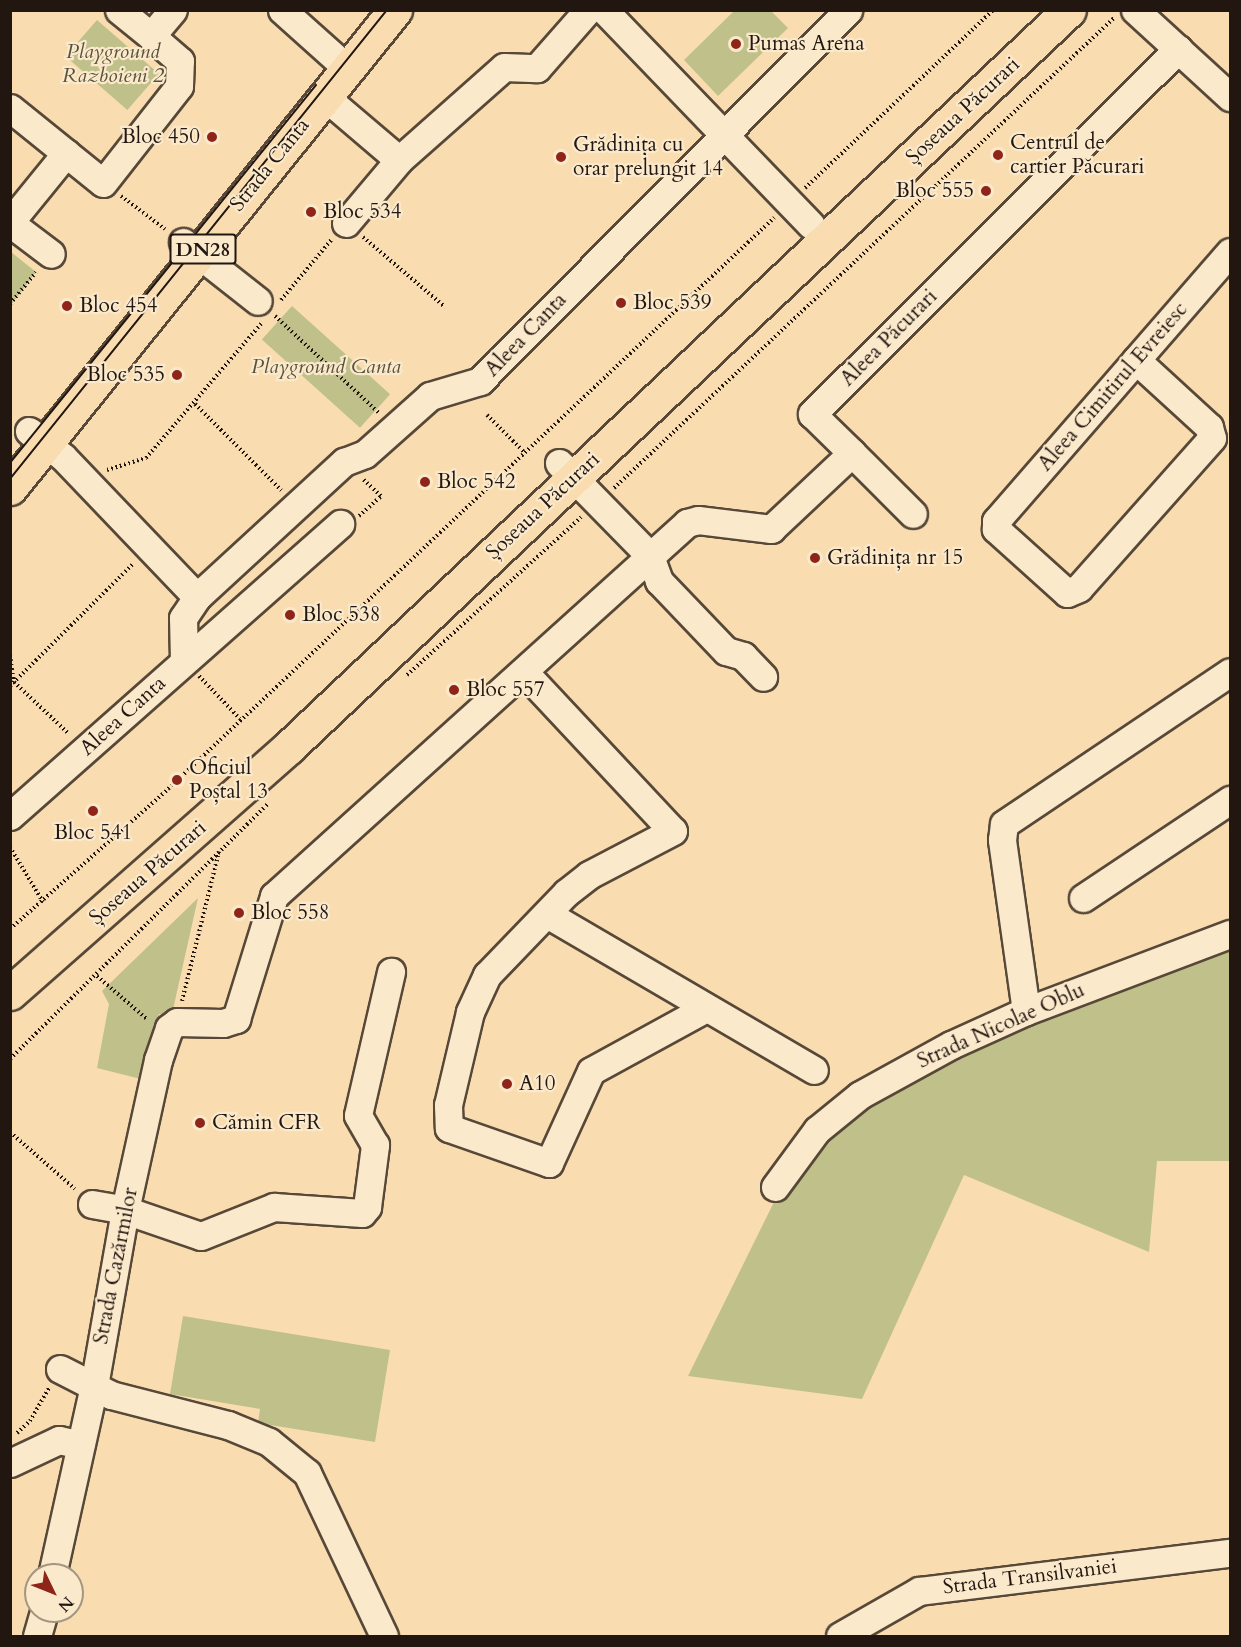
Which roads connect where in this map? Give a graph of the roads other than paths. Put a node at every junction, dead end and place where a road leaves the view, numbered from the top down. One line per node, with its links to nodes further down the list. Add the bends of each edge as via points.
1 (119, 10): 12 (street)
2 (173, 10): 12 (street)
3 (282, 10): 14 (street)
4 (368, 10): 14 (main road, Strada Canta / DN28)
5 (395, 10): 14 (main road, Strada Canta / DN28)
6 (588, 10): 20 (street, via 537,68 504,67)
7 (604, 10): 18 (street)
8 (848, 10): 18 (street, Aleea Canta)
9 (1038, 10): 21 (main road, Șoseaua Păcurari)
10 (1069, 10): 31 (main road, Șoseaua Păcurari)
11 (1135, 10): 13 (street)
12 (151, 36): 19 (street, via 180,61 179,86 104,183)
13 (1178, 49): 16 (street); 30 (street, Aleea Păcurari, via 812,414)
14 (340, 62): 15 (main road, Strada Canta / DN28); 24 (main road, Strada Canta / DN28)
15 (325, 97): 20 (street); 24 (main road, Strada Canta / DN28)
16 (1230, 97)
17 (10, 108): 19 (street)
18 (725, 133): 21 (street); 36 (street, Aleea Canta, via 480,381 430,396 365,454 344,462)
19 (66, 153): 22 (street)
20 (399, 160): 23 (street)
21 (801, 213): 31 (main road, Șoseaua Păcurari)
22 (10, 223): 26 (street)
23 (346, 223)
24 (191, 248): 27 (street); 29 (main road, Strada Canta / DN28)
25 (1230, 252): 28 (street, Aleea Cimitirul Evreiesc)
26 (51, 254)
27 (264, 306)
28 (1136, 360): 28 (street, Aleea Cimitirul Evreiesc, via 996,521 996,529 1067,593 1079,588 1212,438 1209,427)
29 (28, 443): 32 (main road, Strada Canta / DN28); 36 (street, via 83,477)
30 (852, 453): 33 (street); 35 (street, via 771,529 698,520 687,523)
31 (566, 470): 35 (street); 46 (main road, Șoseaua Păcurari, via 188,811); 48 (main road, Șoseaua Păcurari, via 289,747)
32 (10, 488)
33 (913, 514)
34 (340, 524): 37 (street)
35 (650, 556): 39 (street); 40 (street, via 659,581 726,651 743,656)
36 (197, 597): 37 (street, Aleea Canta, via 183,618)
37 (184, 661): 42 (street, Aleea Canta)
38 (1230, 672): 50 (street, via 1004,824 1002,840)
39 (525, 673): 44 (street, via 673,831 589,875); 54 (street, Strada Cazărmilor, via 274,896 236,1019 173,1025 158,1059)
40 (763, 677)
41 (1230, 800): 43 (street)
42 (10, 816)
43 (1083, 898)
44 (547, 914): 49 (street); 49 (street, via 487,975 470,1012 448,1105 449,1128 549,1163 591,1071)
45 (1230, 934): 50 (street, Strada Nicolae Oblu)
46 (10, 965)
47 (391, 972): 54 (street, via 358,1115 375,1144 367,1207 362,1213 274,1207 201,1236)
48 (10, 993)
49 (706, 1008): 51 (street)
50 (1026, 1011): 52 (street, Strada Nicolae Oblu, via 951,1045 860,1095 817,1130)
51 (814, 1070)
52 (774, 1187)
53 (92, 1204): 54 (street)
54 (125, 1210): 56 (street, Strada Cazărmilor)
55 (60, 1370): 56 (street)
56 (94, 1386): 57 (street, Strada Cazărmilor); 61 (street, via 111,1395 228,1425 269,1442 307,1473)
57 (80, 1445): 58 (street, via 59,1440); 60 (street, Strada Cazărmilor)
58 (10, 1463)
59 (1230, 1553): 62 (street, Strada Transilvaniei, via 919,1591)
60 (55, 1563)
61 (384, 1636)
62 (840, 1636)

